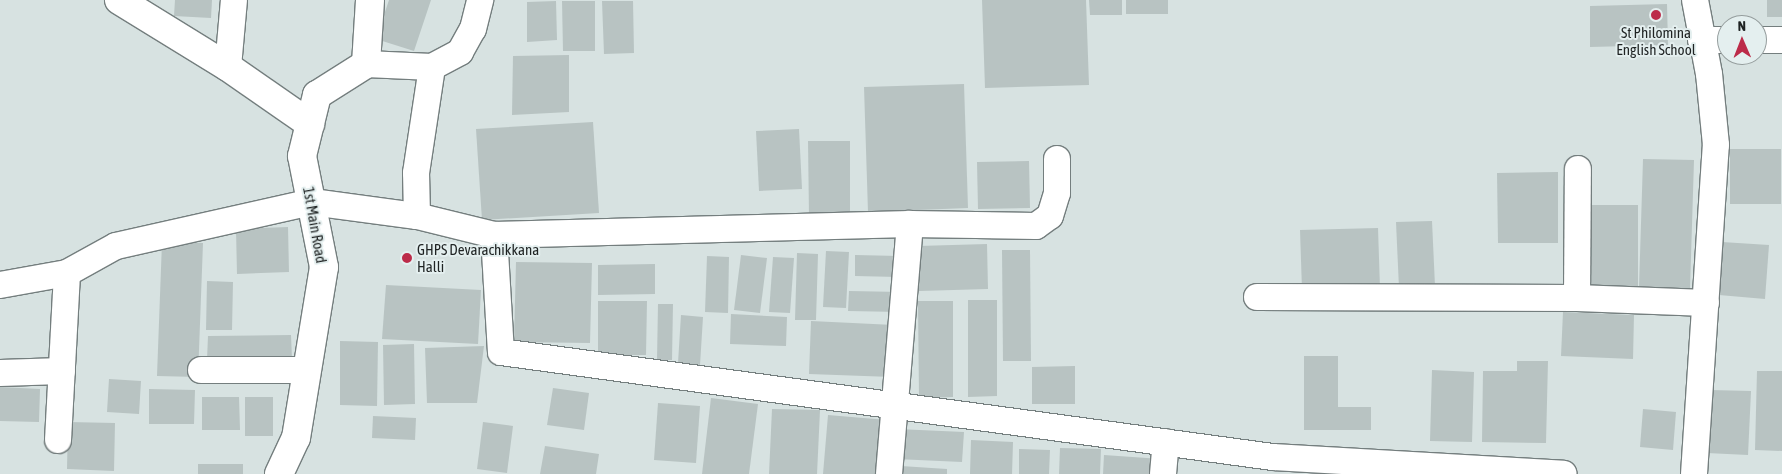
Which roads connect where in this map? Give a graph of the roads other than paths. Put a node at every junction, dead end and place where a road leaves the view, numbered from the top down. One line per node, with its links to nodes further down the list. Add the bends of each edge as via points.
1 (119, 0): 11 (street)
2 (234, 0): 11 (street)
3 (370, 0): 10 (street)
4 (1696, 0): 6 (street)
5 (482, 2): 12 (street, via 473,30 460,52)
6 (1701, 40): 7 (street); 24 (street, via 1709,74 1716,145)
7 (1717, 40)
8 (1767, 40): 9 (street)
9 (1782, 40)
10 (366, 64): 12 (street); 13 (street, 1st Main Road, via 317,94)
11 (228, 67): 13 (street)
12 (432, 67): 17 (street, via 416,173)
13 (310, 124): 16 (street, 1st Main Road, via 302,156)
14 (1057, 159): 18 (street, via 1057,194 1050,216 1036,226)
15 (1578, 169): 23 (street)
16 (312, 202): 17 (street); 20 (street, via 116,246); 26 (street, 1st Main Road, via 324,267)
17 (417, 216): 19 (street)
18 (910, 224): 19 (street); 29 (street)
19 (494, 235): 29 (street, via 501,352)
20 (67, 273): 21 (street); 27 (street)
21 (0, 285)
22 (1257, 298): 23 (street)
23 (1577, 298): 24 (street)
24 (1706, 303): 36 (street)
25 (201, 370): 26 (street)
26 (307, 370): 32 (street, 1st Main Road, via 296,438)
27 (62, 371): 28 (street); 30 (street)
28 (0, 373)
29 (894, 406): 31 (street); 33 (street)
30 (58, 440)
31 (1166, 442): 34 (street); 35 (street, via 1273,457)
32 (279, 474)
33 (889, 474)
34 (1163, 474)
35 (1564, 474)
36 (1694, 474)

